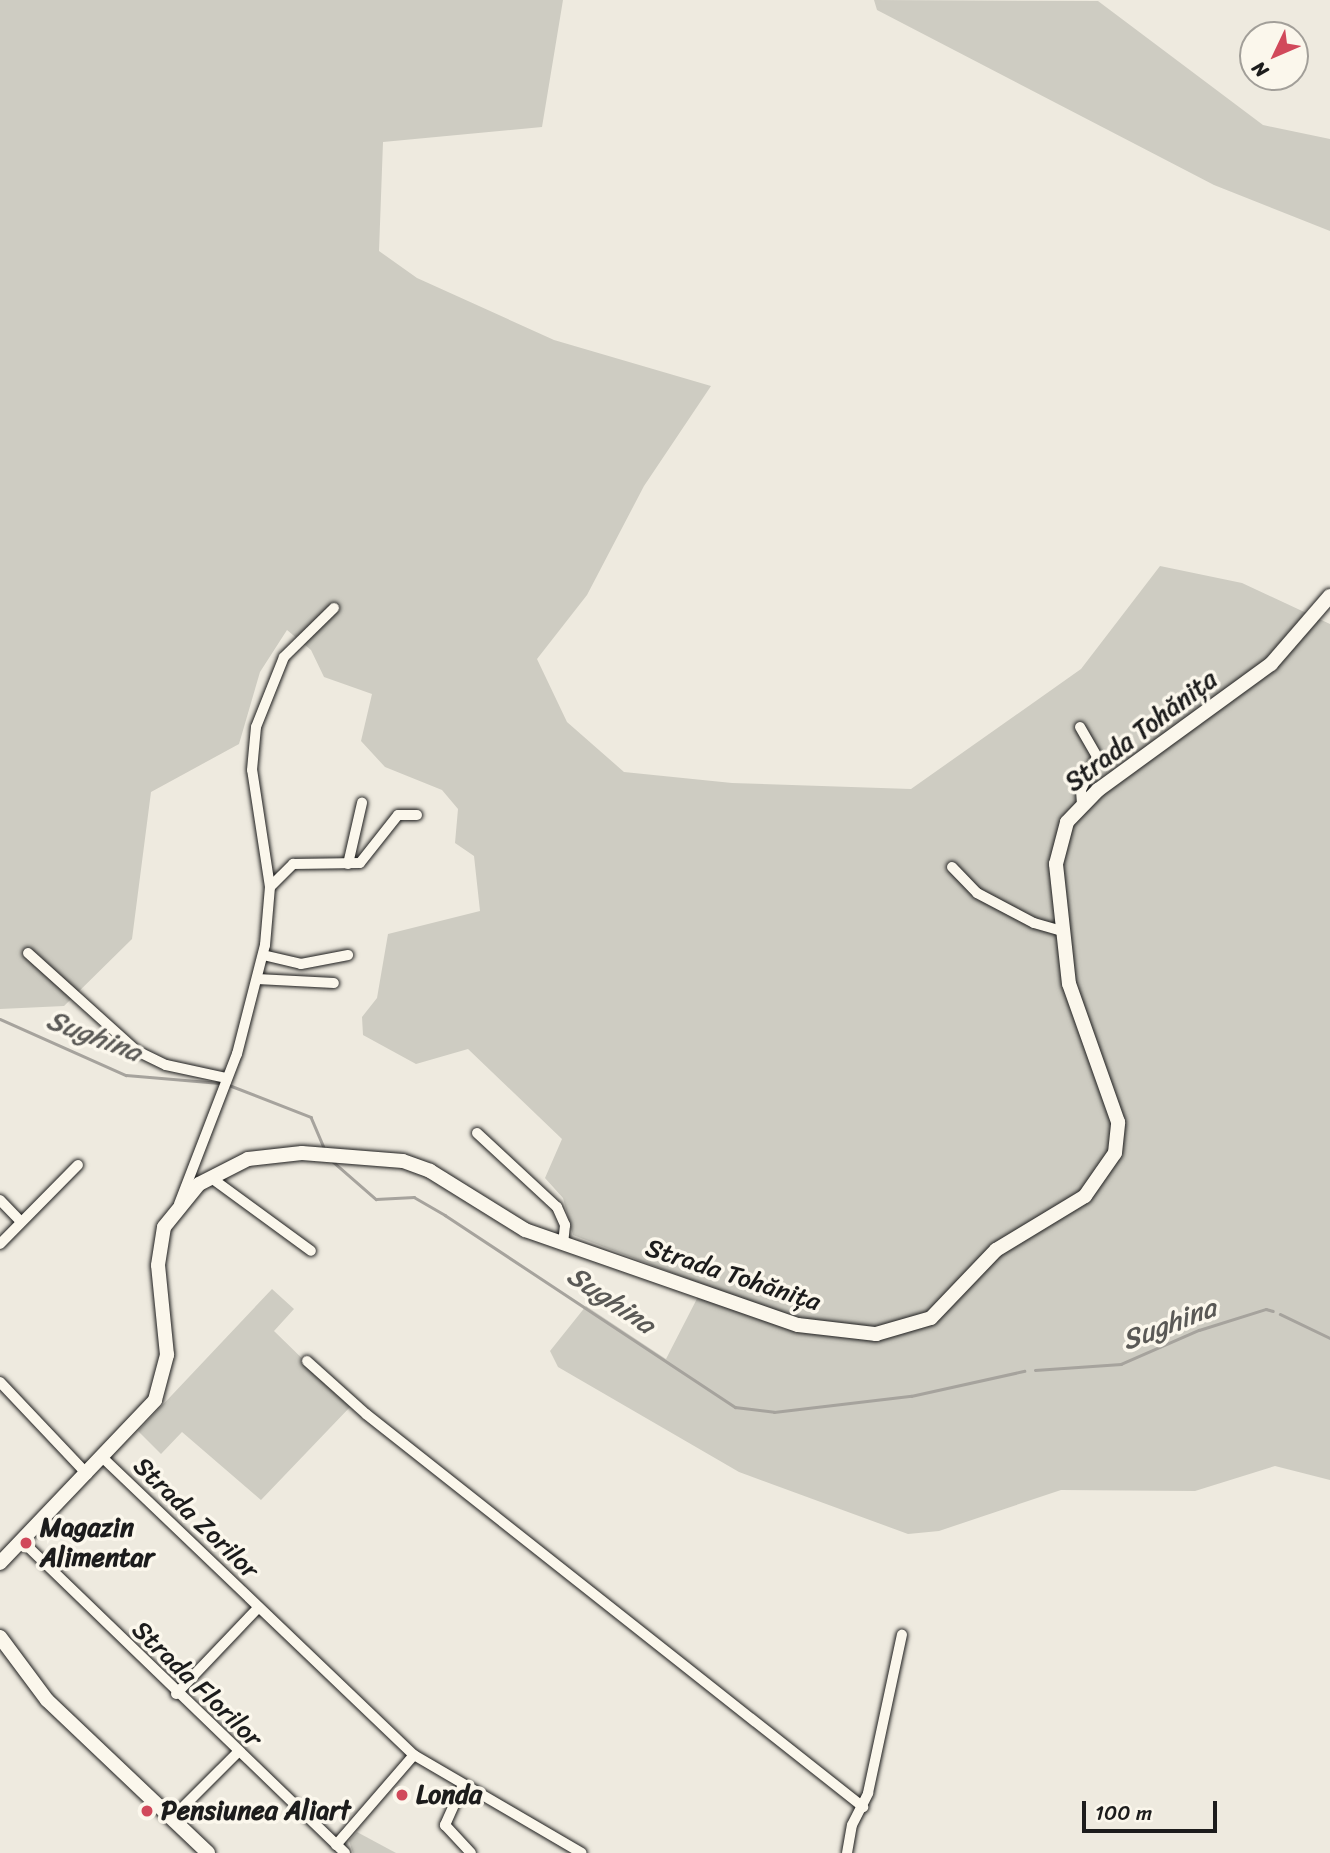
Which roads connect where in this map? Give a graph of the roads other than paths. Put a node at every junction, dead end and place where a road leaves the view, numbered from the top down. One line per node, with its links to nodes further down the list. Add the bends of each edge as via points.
1 (1330, 596): 5 (main road, Strada Tohănița, via 1270,664)
2 (334, 608): 9 (street, via 284,657 256,727 252,770)
3 (1080, 727): 5 (street, via 1097,757 1081,790)
4 (362, 803): 7 (street)
5 (1082, 804): 10 (main road, Strada Tohănița, via 1064,828 1057,850)
6 (417, 815): 7 (street, via 398,815 371,855)
7 (348, 864): 9 (street, via 293,863)
8 (952, 867): 10 (street, via 977,893 1034,923)
9 (270, 887): 13 (street)
10 (1062, 931): 24 (main road, Strada Tohănița, via 1074,1006 1118,1122 1115,1153 1086,1196 996,1250 931,1318 889,1333 820,1330)
11 (28, 953): 16 (street, via 137,1051 166,1065)
12 (348, 955): 13 (street, via 301,964)
13 (263, 956): 14 (street)
14 (257, 979): 15 (street); 16 (street)
15 (334, 983)
16 (226, 1079): 21 (street)
17 (477, 1133): 24 (street, via 558,1207 565,1225)
18 (78, 1165): 22 (street)
19 (210, 1177): 21 (main road, Strada Tohănița); 24 (main road, Strada Tohănița, via 248,1159 318,1154 418,1165 504,1219); 25 (street)
20 (0, 1200): 22 (street)
21 (179, 1205): 28 (main road, Strada Tohănița, via 164,1227 158,1252 165,1379 148,1409)
22 (19, 1220): 23 (street)
23 (0, 1244)
24 (563, 1244)
25 (310, 1251)
26 (307, 1361): 39 (street, via 366,1414)
27 (0, 1382): 29 (street)
28 (103, 1458): 29 (main road, Strada Tohănița); 32 (street, Strada Zorilor)
29 (87, 1474): 30 (main road, Strada Tohănița)
30 (22, 1541): 31 (main road, Strada Tohănița); 35 (street, Strada Florilor)
31 (0, 1563)
32 (258, 1608): 35 (street, Strada Zorilor); 37 (street, Strada Zorilor)
33 (902, 1635): 39 (street)
34 (0, 1637): 40 (main road, via 47,1700)
35 (176, 1694): 36 (street, Strada Florilor)
36 (237, 1753): 40 (street); 42 (street, Strada Florilor)
37 (414, 1755): 38 (street, Strada Zorilor); 42 (street)
38 (462, 1787): 41 (street, Strada Zorilor); 45 (street, via 445,1825)
39 (863, 1807): 48 (street, via 852,1825)
40 (172, 1818): 43 (main road)
41 (555, 1841): 46 (street); 47 (street, Strada Zorilor)
42 (336, 1845): 44 (street, Strada Florilor)
43 (208, 1853)
44 (345, 1853)
45 (471, 1853)
46 (552, 1853)
47 (582, 1853)
48 (847, 1853)

